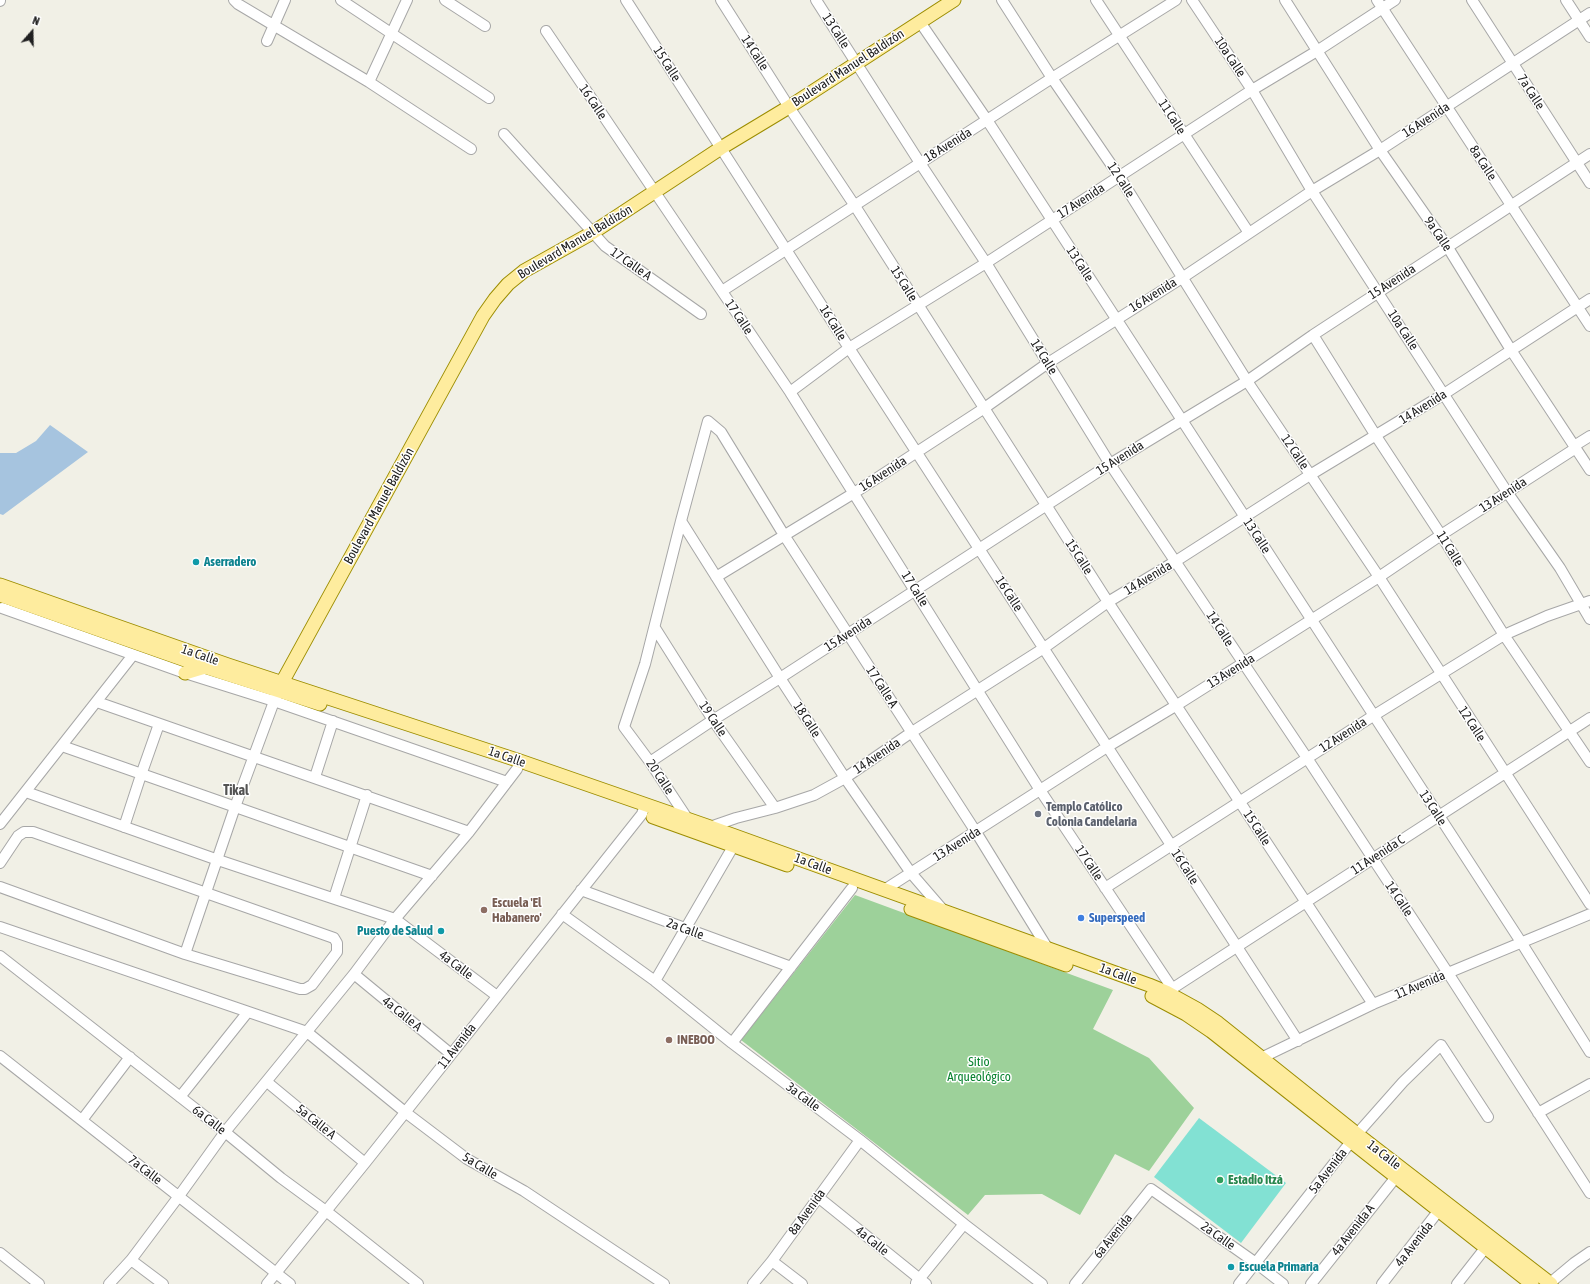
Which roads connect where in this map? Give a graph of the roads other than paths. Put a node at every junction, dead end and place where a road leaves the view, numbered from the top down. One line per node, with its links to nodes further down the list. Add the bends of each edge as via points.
1 (234, 0): 22 (street)
2 (285, 0): 22 (street)
3 (342, 0): 25 (street)
4 (407, 0): 25 (street)
5 (445, 0): 23 (street)
6 (626, 0): 41 (street, 15 Calle)
7 (721, 0): 36 (street, 14 Calle)
8 (816, 0): 30 (street, 13 Calle)
9 (954, 0): 21 (main road, Boulevard Manuel Baldizón)
10 (1002, 0): 32 (street, 12 Calle)
11 (1096, 0): 26 (street, 11 Calle)
12 (1176, 0): 26 (street, 18 Avenida)
13 (1192, 0): 34 (street, 10a Calle)
14 (1284, 0): 29 (street, 9a Calle)
15 (1395, 0): 18 (street, 17 Avenida)
16 (1472, 0): 31 (street, 7a Calle)
17 (1566, 0): 20 (street)
18 (1380, 4): 29 (street, 17 Avenida); 37 (street, 8a Calle)
19 (1590, 13): 20 (street, 16 Avenida)
20 (1579, 20): 27 (street); 31 (street, 16 Avenida)
21 (920, 22): 30 (main road, Boulevard Manuel Baldizón); 38 (street, 13 Calle)
22 (274, 24): 28 (street); 33 (street)
23 (485, 26)
24 (546, 31): 49 (street, 16 Calle)
25 (392, 34): 33 (street); 35 (street)
26 (1119, 36): 32 (street, 18 Avenida); 40 (street, 11 Calle)
27 (1590, 37)
28 (267, 41)
29 (1317, 51): 34 (street, 17 Avenida); 43 (street, 9a Calle)
30 (856, 62): 36 (main road, Boulevard Manuel Baldizón); 46 (street, 14 Calle)
31 (1512, 63): 37 (street, 16 Avenida); 45 (street, 7a Calle)
32 (1052, 78): 38 (street, 18 Avenida); 47 (street, 12 Calle)
33 (369, 82): 42 (street)
34 (1252, 90): 40 (street, 17 Avenida); 50 (street, 10a Calle)
35 (489, 98)
36 (789, 107): 41 (main road, Boulevard Manuel Baldizón); 52 (street, 15 Calle)
37 (1446, 107): 43 (street, 16 Avenida); 51 (street, 8a Calle)
38 (987, 120): 46 (street, 18 Avenida); 53 (street, 13 Calle)
39 (504, 134): 54 (street, 17 Calle A)
40 (1184, 135): 47 (street, 17 Avenida); 55 (street, 11 Calle)
41 (721, 148): 49 (main road, Boulevard Manuel Baldizón); 57 (street, 16 Calle)
42 (471, 149)
43 (1380, 150): 50 (street, 16 Avenida); 56 (street, 9a Calle)
44 (1590, 154): 45 (street, 15 Avenida)
45 (1576, 162): 48 (street, 7a Calle); 51 (street, 15 Avenida)
46 (920, 163): 52 (street, 18 Avenida); 58 (street, 14 Calle)
47 (1119, 176): 53 (street, 17 Avenida); 59 (street, 12 Calle)
48 (1590, 183)
49 (655, 192): 54 (main road, Boulevard Manuel Baldizón); 60 (street, 17 Calle)
50 (1312, 192): 55 (street, 16 Avenida); 61 (street, 10a Calle)
51 (1510, 205): 56 (street, 15 Avenida); 64 (street, 8a Calle)
52 (855, 206): 57 (street, 18 Avenida); 63 (street, 15 Calle)
53 (1052, 220): 58 (street, 17 Avenida); 66 (street, 13 Calle)
54 (592, 233): 65 (street, 17 Calle A, via 605,246); 113 (main road, Boulevard Manuel Baldizón, via 524,271 508,284 483,316)
55 (1249, 233): 59 (street, 16 Avenida)
56 (1447, 246): 61 (street, 15 Avenida); 70 (street, 9a Calle)
57 (787, 250): 60 (street, 18 Avenida); 69 (street, 16 Calle)
58 (986, 263): 63 (street, 17 Avenida); 71 (street, 14 Calle)
59 (1182, 278): 66 (street, 16 Avenida); 72 (street, 12 Calle)
60 (722, 291): 73 (street, 17 Calle)
61 (1378, 292): 68 (street, 15 Avenida); 74 (street, 10a Calle)
62 (1590, 299): 64 (street, 14 Avenida)
63 (918, 306): 69 (street, 17 Avenida); 75 (street, 15 Calle)
64 (1578, 307): 67 (street, 8a Calle); 70 (street, 14 Avenida)
65 (701, 314)
66 (1116, 320): 71 (street, 16 Avenida); 76 (street, 13 Calle)
67 (1590, 326)
68 (1313, 335): 72 (street, 15 Avenida); 77 (street, 11 Calle)
69 (849, 348): 73 (street, 17 Avenida); 80 (street, 16 Calle)
70 (1511, 350): 74 (street, 14 Avenida); 79 (street, 9a Calle)
71 (1048, 363): 75 (street, 16 Avenida); 81 (street, 14 Calle)
72 (1247, 381): 76 (street, 15 Avenida); 83 (street, 12 Calle)
73 (790, 392): 85 (street, 17 Calle)
74 (1444, 394): 77 (street, 14 Avenida); 84 (street, 10a Calle)
75 (983, 409): 80 (street, 16 Avenida); 86 (street, 15 Calle)
76 (1181, 421): 81 (street, 15 Avenida); 87 (street, 13 Calle)
77 (1376, 436): 83 (street, 14 Avenida); 89 (street, 11 Calle)
78 (1590, 436): 79 (street, 13 Avenida)
79 (1575, 447): 82 (street, 9a Calle); 84 (street, 13 Avenida)
80 (917, 452): 85 (street, 16 Avenida); 91 (street, 16 Calle)
81 (1110, 464): 86 (street, 15 Avenida); 92 (street, 14 Calle)
82 (1590, 470)
83 (1310, 475): 87 (street, 14 Avenida); 94 (street, 12 Calle)
84 (1507, 492): 89 (street, 13 Avenida); 98 (street, 10a Calle)
85 (854, 493): 90 (street, 16 Avenida); 95 (street, 17 Calle)
86 (1046, 506): 91 (street, 15 Avenida); 97 (street, 15 Calle)
87 (1245, 517): 92 (street, 14 Avenida); 101 (street, 13 Calle)
88 (680, 521): 90 (street, 17 Calle A, via 708,421 720,432); 93 (street, 18 Calle); 102 (street)
89 (1441, 534): 94 (street, 13 Avenida); 104 (street, 11 Calle)
90 (784, 535): 93 (street, 16 Avenida); 103 (street, 17 Calle A)
91 (979, 548): 95 (street, 15 Avenida); 105 (street, 16 Calle)
92 (1176, 561): 97 (street, 14 Avenida); 107 (street, 14 Calle)
93 (716, 577): 112 (street, 18 Calle)
94 (1379, 577): 101 (street, 13 Avenida); 111 (street, 12 Calle)
95 (916, 590): 103 (street, 15 Avenida); 114 (street, 17 Calle)
96 (4, 598): 99 (main road, 1a Calle); 106 (street, 1a Calle)
97 (1108, 602): 105 (street, 14 Avenida); 116 (street, 15 Calle)
98 (1585, 602): 100 (street, 10a Calle); 104 (street, 12 Avenida)
99 (78, 617): 108 (main road, 1a Calle); 109 (main road, 1a Calle)
100 (1590, 619)
101 (1311, 620): 107 (street, 13 Avenida); 117 (street, 13 Calle)
102 (654, 628): 119 (street, 19 Calle); 128 (street, 20 Calle, via 624,727)
103 (848, 634): 112 (street, 15 Avenida); 123 (street, 17 Calle A)
104 (1504, 635): 111 (street, 12 Avenida); 122 (street, 11 Calle)
105 (1044, 648): 114 (street, 14 Avenida); 125 (street, 16 Calle)
106 (132, 654): 110 (street, 1a Calle); 115 (street)
107 (1242, 664): 116 (street, 13 Avenida); 127 (street, 14 Calle)
108 (205, 667): 109 (main road, 1a Calle); 110 (main road)
109 (227, 669): 113 (main road, 1a Calle)
110 (185, 673): 113 (street, 1a Calle)
111 (1440, 675): 117 (street, 12 Avenida); 131 (street, 12 Calle)
112 (780, 678): 119 (street, 15 Avenida); 134 (street, 18 Calle)
113 (278, 691): 120 (street, 1a Calle); 126 (street); 130 (main road, 1a Calle)
114 (977, 692): 123 (street, 14 Avenida); 136 (street, 17 Calle)
115 (97, 702): 121 (street); 124 (street)
116 (1177, 705): 125 (street, 13 Avenida); 139 (street, 15 Calle)
117 (1373, 716): 127 (street, 12 Avenida); 143 (street, 13 Calle)
118 (1590, 718): 122 (street, 11 Avenida C)
119 (713, 720): 128 (street, 15 Avenida); 141 (street, 19 Calle)
120 (333, 721): 133 (street); 135 (street, 1a Calle)
121 (159, 724): 126 (street); 132 (street)
122 (1570, 731): 129 (street, 11 Calle); 131 (street, 11 Avenida C)
123 (912, 732): 134 (street, 14 Avenida); 149 (street, 17 Calle A)
124 (62, 746): 132 (street); 137 (street)
125 (1107, 747): 136 (street, 13 Avenida); 151 (street, 16 Calle)
126 (252, 757): 133 (street); 140 (street)
127 (1307, 758): 139 (street, 12 Avenida); 153 (street, 14 Calle)
128 (650, 762): 146 (street, 20 Calle)
129 (1590, 762)
130 (518, 765): 135 (street); 142 (main road, 1a Calle)
131 (1504, 773): 143 (street, 11 Avenida C); 166 (street, 12 Calle)
132 (141, 775): 140 (street); 145 (street)
133 (315, 778): 138 (street)
134 (845, 778): 141 (street, 14 Avenida, via 814,796); 156 (street, 18 Calle)
135 (507, 782): 148 (street)
136 (1040, 790): 149 (street, 13 Avenida); 160 (street, 17 Calle)
137 (26, 792): 144 (street); 145 (street, 4a Calle)
138 (367, 795): 148 (street); 152 (street)
139 (1240, 802): 151 (street, 12 Avenida); 165 (street, 15 Calle)
140 (234, 808): 152 (street); 154 (street)
141 (775, 808): 147 (street, 14 Avenida)
142 (643, 809): 146 (main road, 1a Calle); 161 (street, 11 Avenida)
143 (1438, 816): 153 (street, 11 Avenida C); 173 (street, 13 Calle)
144 (0, 824)
145 (124, 827): 154 (street, 4a Calle)
146 (690, 827): 147 (main road, 1a Calle); 150 (main road, 1a Calle)
147 (710, 827): 162 (main road, 1a Calle)
148 (469, 832): 157 (street)
149 (976, 832): 156 (street, 13 Avenida); 175 (street, 17 Calle A)
150 (734, 845): 159 (main road, 1a Calle); 172 (street)
151 (1171, 846): 160 (street, 12 Avenida); 174 (street, 16 Calle)
152 (349, 847): 157 (street); 164 (street)
153 (1372, 859): 165 (street, 11 Avenida C); 179 (street, 14 Calle)
154 (218, 860): 163 (street); 164 (street, 4a Calle)
155 (0, 863): 163 (street, via 18,836 24,832 33,832)
156 (911, 873): 162 (street, 13 Avenida); 167 (street, 18 Calle)
157 (432, 876): 170 (street)
158 (0, 887): 176 (street)
159 (852, 888): 175 (main road, 1a Calle); 178 (street)
160 (1105, 888): 183 (street, 17 Calle)
161 (581, 890): 168 (street, 11 Avenida); 172 (street, 2a Calle)
162 (884, 890): 167 (main road, 1a Calle)
163 (206, 893): 176 (street); 176 (street, via 334,938 337,952 312,985 305,989)
164 (334, 898): 170 (street, 4a Calle)
165 (1305, 902): 174 (street, 11 Avenida C); 185 (street, 15 Calle)
166 (1590, 904)
167 (944, 911): 175 (main road, 1a Calle)
168 (562, 914): 181 (street, 3a Calle); 184 (street, 11 Avenida)
169 (1590, 914): 173 (street, 11 Avenida)
170 (395, 919): 180 (street); 184 (street, 4a Calle)
171 (0, 927): 186 (street)
172 (684, 929): 178 (street, 2a Calle); 181 (street)
173 (1521, 942): 179 (street, 11 Avenida); 190 (street, 13 Calle)
174 (1237, 947): 183 (street, 11 Avenida C); 188 (street, 16 Calle)
175 (1047, 953): 182 (main road, 1a Calle)
176 (185, 954)
177 (0, 956): 193 (street, 6a Calle)
178 (791, 967): 189 (street)
179 (1448, 973): 185 (street, 11 Avenida); 199 (street, 14 Calle)
180 (354, 974): 187 (street); 191 (street, 4a Calle A)
181 (654, 981): 189 (street, 3a Calle)
182 (1147, 989): 183 (main road, 1a Calle); 194 (main road, 1a Calle)
183 (1169, 990): 194 (main road, 1a Calle, via 1218,1023)
184 (497, 996): 191 (street, 11 Avenida)
185 (1372, 1004): 188 (street, 11 Avenida)
186 (247, 1013): 187 (street); 197 (street)
187 (306, 1032): 195 (street); 198 (street, 5a Calle)
188 (1298, 1040): 194 (street, 11 Avenida)
189 (732, 1043): 204 (street, 3a Calle)
190 (1590, 1052)
191 (451, 1054): 198 (street, 11 Avenida)
192 (0, 1056): 201 (street, 7a Calle)
193 (130, 1057): 197 (street, 6a Calle); 201 (street)
194 (1258, 1062): 203 (main road, 1a Calle)
195 (266, 1082): 202 (street); 205 (street, 5a Calle A)
196 (1590, 1084): 199 (street)
197 (180, 1097): 202 (street, 6a Calle)
198 (405, 1112): 205 (street, 11 Avenida); 228 (street, 5a Calle, via 467,1159 524,1191)
199 (1538, 1113): 208 (street, 14 Calle)
200 (1488, 1117): 203 (street, 5a Avenida, via 1441,1045 1403,1082)
201 (82, 1120): 209 (street, 7a Calle)
202 (225, 1132): 209 (street); 212 (street, 6a Calle, via 280,1178)
203 (1354, 1138): 206 (main road, 1a Calle); 211 (main road, 1a Calle); 219 (street, 5a Avenida)
204 (860, 1140): 210 (street, 8a Avenida); 213 (street, 3a Calle)
205 (365, 1163): 212 (street, 11 Avenida)
206 (1396, 1177): 211 (main road, 1a Calle); 235 (street, 4a Avenida A)
207 (1151, 1189): 219 (street, 2a Calle); 232 (street, 6a Avenida)
208 (1590, 1193)
209 (179, 1196): 217 (street); 220 (street, 7a Calle)
210 (818, 1197): 218 (street, 8a Avenida); 221 (street, 4a Calle)
211 (1442, 1207): 214 (main road, 1a Calle); 236 (street, 4a Avenida); 239 (main road, 1a Calle)
212 (326, 1211): 220 (street, 11 Avenida); 227 (street, 6a Calle)
213 (964, 1224): 221 (street); 231 (street, 3a Calle)
214 (1486, 1247): 237 (street); 238 (main road, 1a Calle)
215 (1590, 1252): 239 (street)
216 (0, 1253): 222 (street)
217 (131, 1260): 223 (street); 224 (street)
218 (772, 1261): 229 (street, 8a Avenida); 230 (street)
219 (1256, 1263): 233 (street, 5a Avenida); 234 (street, 2a Calle)
220 (276, 1272): 225 (street, 11 Avenida); 226 (street, 7a Calle)
221 (920, 1282)
222 (39, 1284)
223 (109, 1284)
224 (163, 1284)
225 (267, 1284)
226 (290, 1284)
227 (418, 1284)
228 (664, 1284)
229 (753, 1284)
230 (802, 1284)
231 (1042, 1284)
232 (1075, 1284)
233 (1239, 1284)
234 (1283, 1284)
235 (1311, 1284)
236 (1382, 1284)
237 (1456, 1284)
238 (1532, 1284)
239 (1551, 1284)

